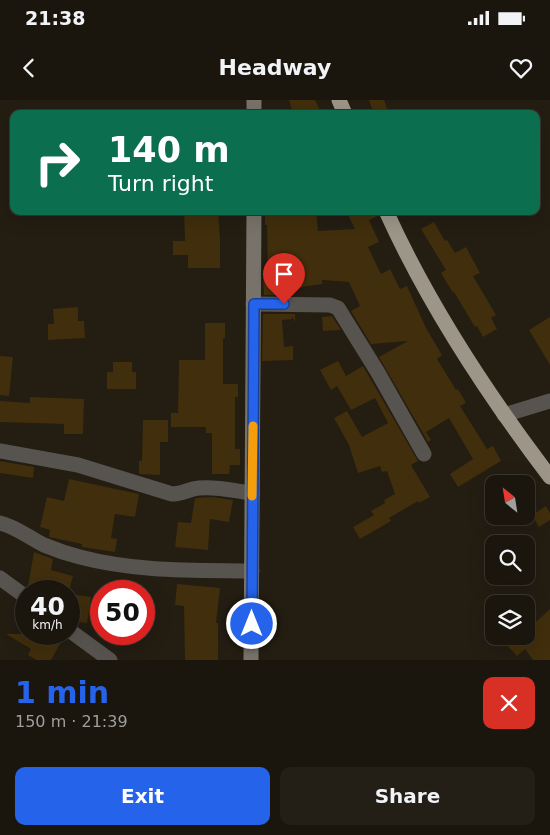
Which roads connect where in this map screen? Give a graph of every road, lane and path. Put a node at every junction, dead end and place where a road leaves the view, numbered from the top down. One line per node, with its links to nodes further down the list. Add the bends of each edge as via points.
1 (254, 215): 3 (main road)
2 (388, 215): 5 (highway, via 437,309)
3 (254, 304): 7 (street, via 325,304 338,308); 9 (main road)
4 (550, 401): 5 (street)
5 (504, 415): 8 (highway)
6 (0, 451): 9 (street, via 78,465 172,494 207,487)
7 (424, 454)
8 (550, 477)
9 (252, 493): 11 (main road)
10 (0, 523): 11 (street, via 58,551 110,564)
11 (252, 571): 16 (main road)
12 (0, 578): 13 (street)
13 (15, 589)
14 (80, 638): 15 (street)
15 (110, 660)
16 (252, 660)

